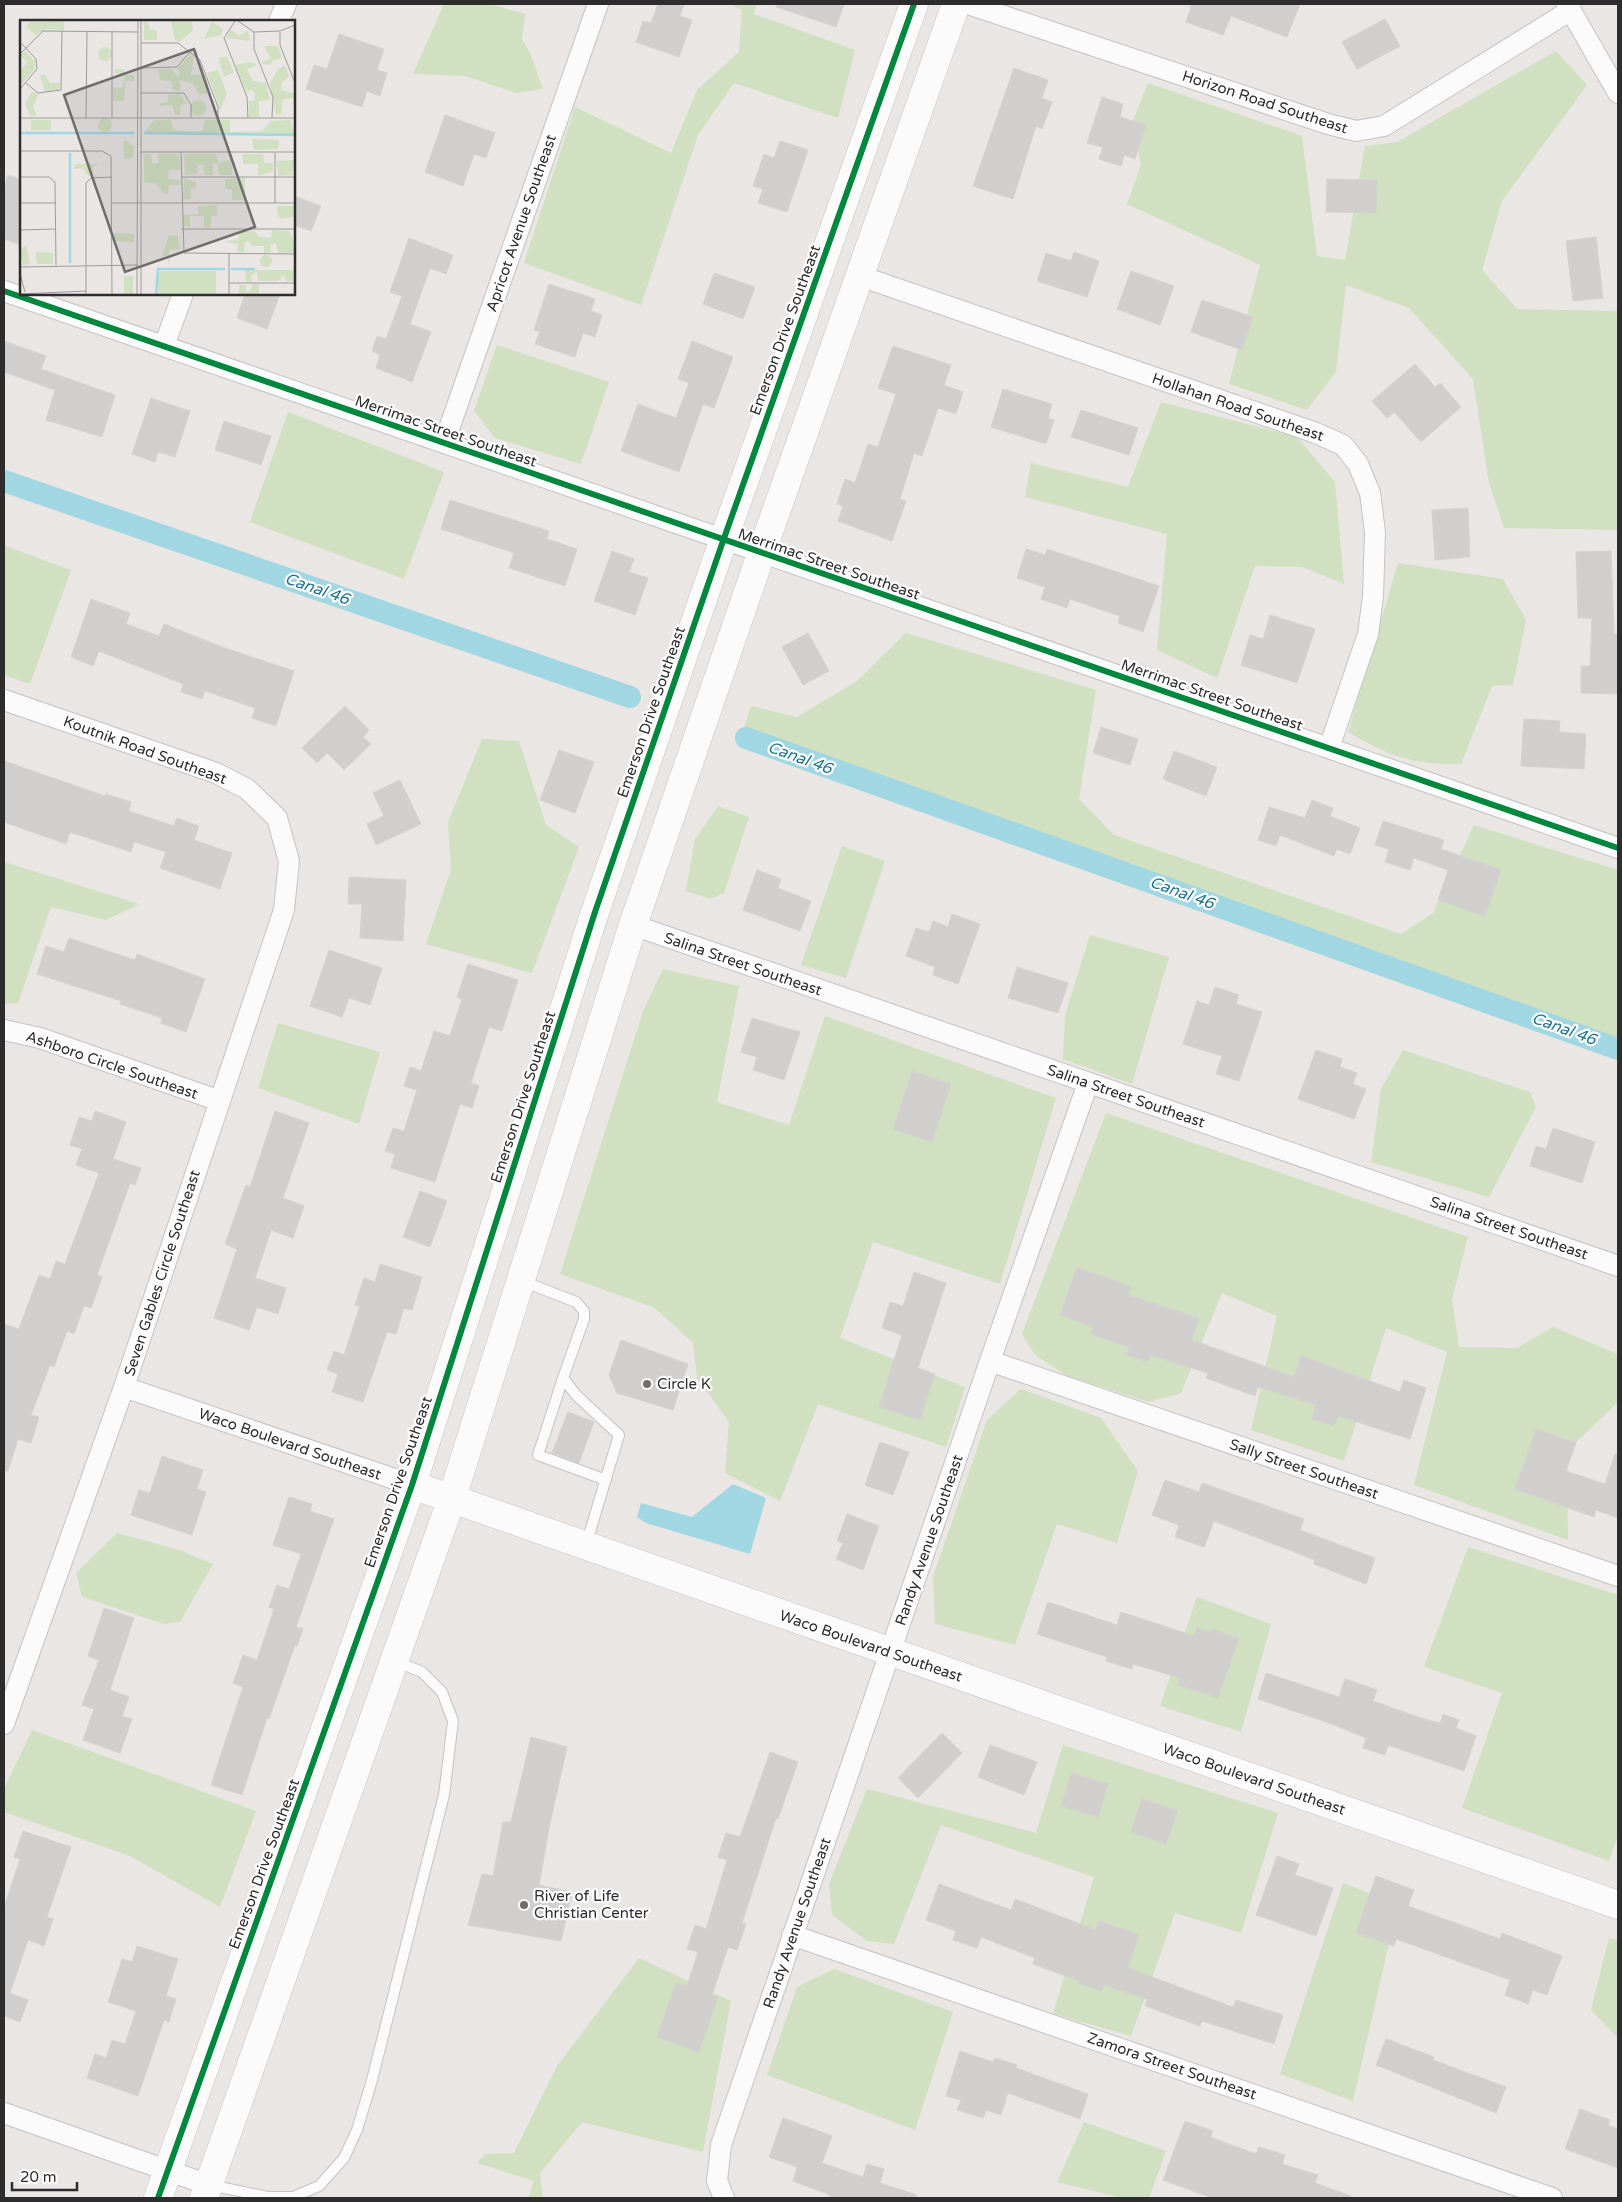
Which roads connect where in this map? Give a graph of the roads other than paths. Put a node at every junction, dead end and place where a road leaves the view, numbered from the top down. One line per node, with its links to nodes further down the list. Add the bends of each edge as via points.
1 (286, 4): 7 (street)
2 (598, 4): 13 (street, Apricot Avenue Southeast)
3 (914, 4): 14 (street, Emerson Drive Southeast)
4 (956, 4): 9 (street)
5 (968, 4): 6 (street, Horizon Road Southeast, via 1356,131 1384,126)
6 (1569, 7): 8 (street)
7 (279, 20)
8 (1618, 93)
9 (860, 276): 15 (street); 17 (street, Hollahan Road Southeast, via 1316,433 1342,445 1358,464 1370,493 1375,532 1373,597 1368,634)
10 (4, 291): 12 (street, Merrimac Street Southeast)
11 (183, 295): 12 (street)
12 (164, 346): 13 (street, Merrimac Street Southeast)
13 (444, 443): 14 (street, Merrimac Street Southeast)
14 (723, 541): 15 (street, Merrimac Street Southeast); 30 (street, Emerson Drive Southeast, via 595,912)
15 (761, 554): 17 (street, Merrimac Street Southeast); 20 (street)
16 (4, 700): 18 (street, Koutnik Road Southeast, via 216,773 247,790)
17 (1329, 748): 19 (street, Merrimac Street Southeast)
18 (277, 818): 23 (street, Seven Gables Circle Southeast, via 289,861 284,910)
19 (1618, 848)
20 (633, 925): 22 (street, Salina Street Southeast); 25 (street)
21 (4, 1030): 23 (street, Ashboro Circle Southeast, via 40,1038)
22 (1088, 1083): 24 (street, Salina Street Southeast); 26 (street, Randy Avenue Southeast)
23 (220, 1101): 28 (street, Seven Gables Circle Southeast)
24 (1618, 1266)
25 (521, 1281): 27 (lane, via 576,1302 584,1311); 31 (street)
26 (990, 1361): 33 (street, Sally Street Southeast); 34 (street, Randy Avenue Southeast)
27 (563, 1378): 29 (lane, via 576,1395 619,1435); 29 (lane, via 538,1455)
28 (124, 1387): 30 (street, Waco Boulevard Southeast); 36 (street, Seven Gables Circle Southeast)
29 (606, 1480): 32 (lane)
30 (412, 1485): 31 (street, Waco Boulevard Southeast); 40 (street, Emerson Drive Southeast)
31 (452, 1498): 32 (street, Waco Boulevard Southeast); 35 (street)
32 (586, 1546): 34 (street, Waco Boulevard Southeast)
33 (1618, 1576)
34 (892, 1653): 37 (street, Waco Boulevard Southeast); 38 (street, Randy Avenue Southeast)
35 (395, 1661): 41 (street); 41 (lane, via 422,1672 442,1692 453,1721 444,1795 357,2130 344,2158 319,2186 293,2197)
36 (4, 1724)
37 (1618, 1905)
38 (792, 1935): 43 (street, Randy Avenue Southeast, via 721,2145 717,2181); 44 (street, Zamora Street Southeast)
39 (4, 2113): 40 (street)
40 (168, 2170): 41 (street); 42 (street, Emerson Drive Southeast)
41 (206, 2192)
42 (158, 2198)
43 (724, 2198)
44 (1552, 2198)

